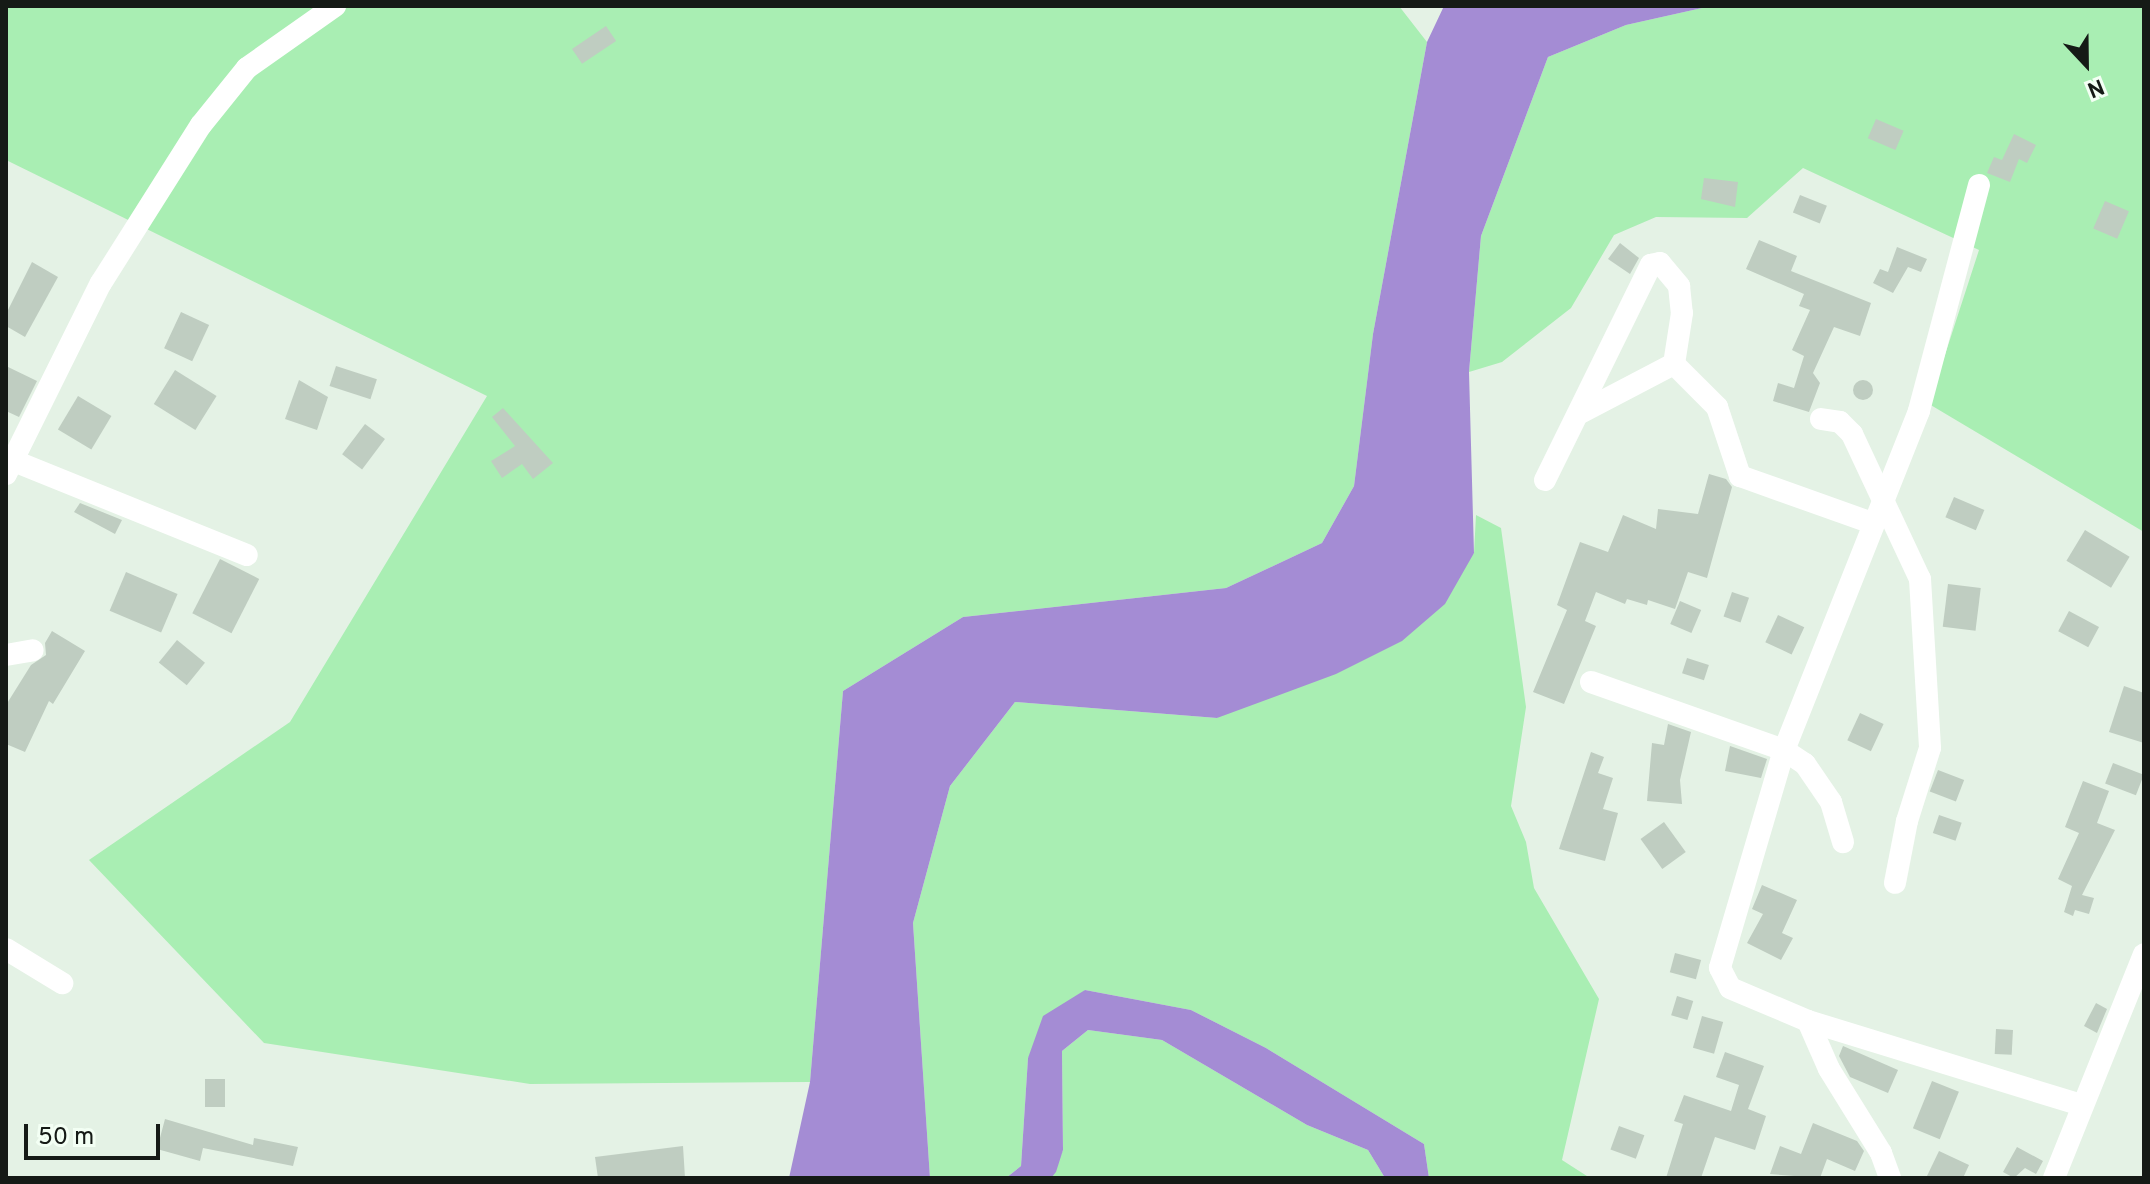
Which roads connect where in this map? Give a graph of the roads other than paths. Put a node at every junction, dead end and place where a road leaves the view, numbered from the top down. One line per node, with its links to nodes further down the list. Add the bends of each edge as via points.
1 (335, 6): 6 (street, via 247,68 201,125 101,283)
2 (1979, 185): 8 (street, via 1919,411)
3 (1674, 364): 4 (street); 4 (street, via 1682,313 1679,286 1666,267 1651,265); 9 (street, via 1717,407 1740,476)
4 (1582, 412): 7 (street)
5 (1821, 419): 8 (street, via 1840,422 1852,434)
6 (10, 467): 10 (street)
7 (1545, 480)
8 (1880, 499): 9 (street); 16 (street, via 1920,579 1930,748)
9 (1872, 523): 14 (street)
10 (247, 555)
11 (33, 650): 12 (street)
12 (6, 655)
13 (1591, 682): 14 (street)
14 (1784, 750): 15 (street, via 1805,764 1831,802); 20 (street, via 1720,968 1730,988)
15 (1843, 842)
16 (1895, 883)
17 (6, 949): 19 (street)
18 (2144, 954): 21 (street)
19 (62, 983)
20 (1808, 1021): 21 (street); 22 (street)
21 (2081, 1105): 23 (street)
22 (1890, 1178)
23 (2054, 1178)

